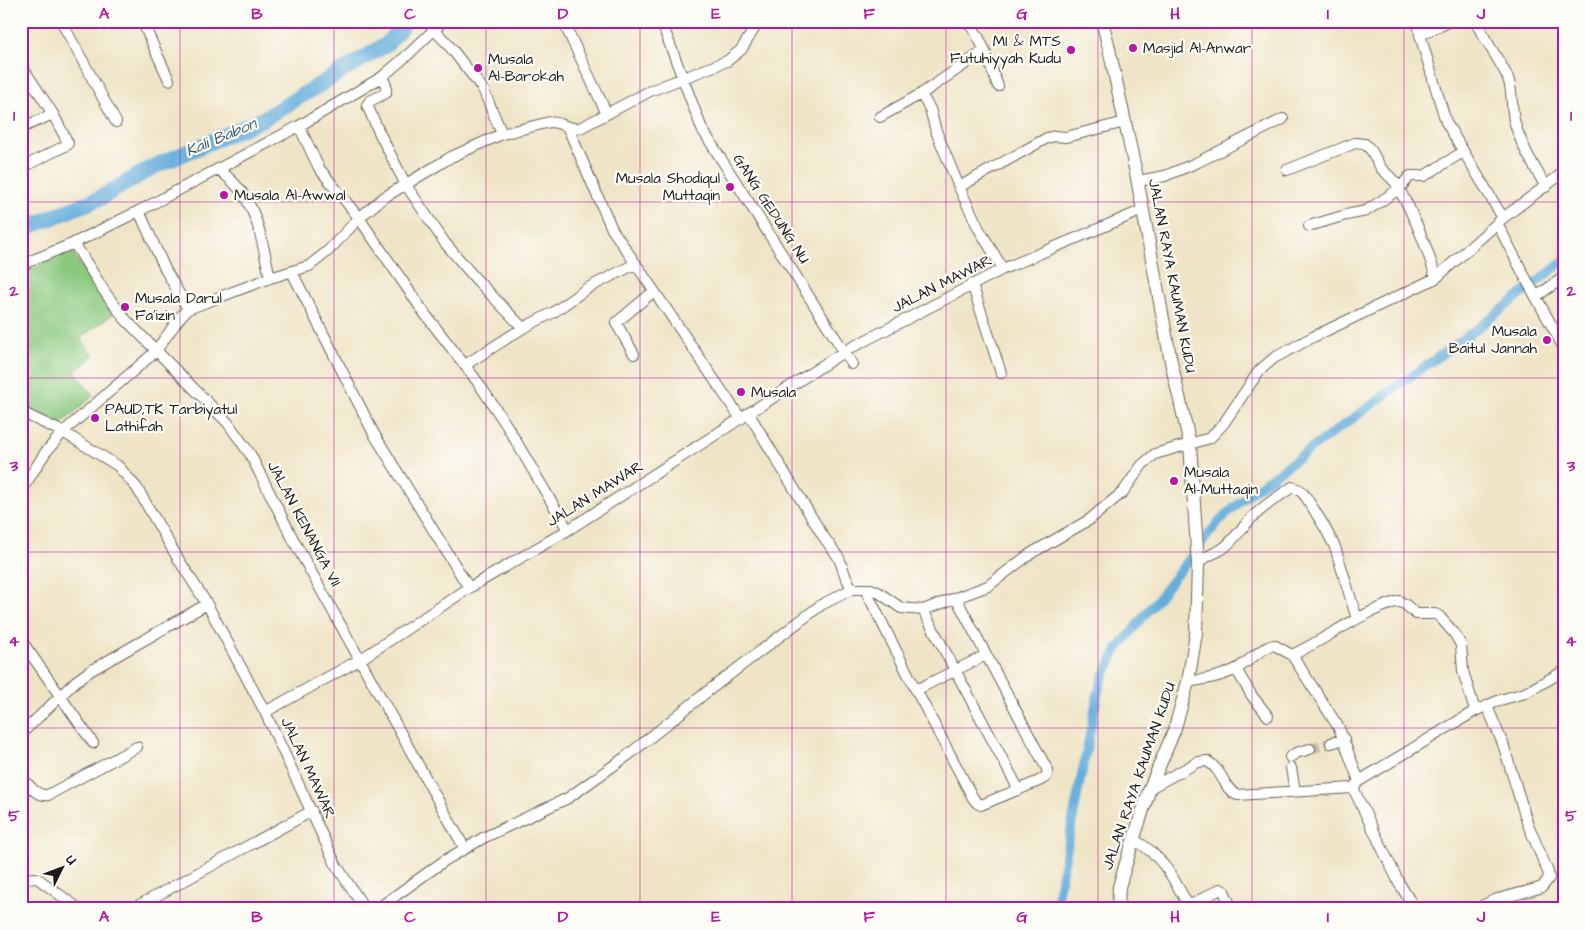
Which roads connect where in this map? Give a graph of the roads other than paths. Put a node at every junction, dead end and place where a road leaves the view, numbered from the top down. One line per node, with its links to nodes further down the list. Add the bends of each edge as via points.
1 (61, 21): 27 (street)
2 (142, 21): 18 (street)
3 (443, 21): 12 (street)
4 (563, 21): 24 (street)
5 (661, 21): 17 (street, GANG GEDUNG NU)
6 (759, 21): 17 (street, via 737,54)
7 (964, 21): 14 (street, via 973,28)
8 (1102, 21): 28 (street, JALAN RAYA KAUMAN KUDU)
9 (1418, 21): 13 (street)
10 (1451, 21): 13 (street)
11 (1480, 23): 41 (street, via 1508,78 1518,131)
12 (434, 30): 16 (street); 32 (street, via 482,89)
13 (1420, 35): 33 (street, via 1446,122)
14 (984, 50): 20 (street); 22 (street)
15 (21, 65): 19 (street)
16 (382, 77): 29 (street); 39 (street, via 386,92 367,105)
17 (682, 79): 24 (street, via 650,91); 62 (street, GANG GEDUNG NU, via 702,129)
18 (169, 80)
19 (32, 82): 21 (street); 23 (street)
20 (998, 86)
21 (21, 87)
22 (921, 94): 25 (street); 40 (street, via 930,109)
23 (53, 114): 30 (street); 34 (street, via 67,145)
24 (607, 114): 31 (street, via 580,128)
25 (880, 117)
26 (1283, 119): 38 (street, via 1180,170)
27 (116, 122)
28 (1125, 122): 38 (street, JALAN RAYA KAUMAN KUDU); 40 (street, via 1066,137 1047,138)
29 (298, 126): 35 (street); 45 (street, via 319,168)
30 (21, 128)
31 (568, 128): 32 (street, via 550,122); 49 (street, via 612,229)
32 (502, 134): 39 (street, via 451,158)
33 (1463, 152): 42 (street, via 1422,176 1410,176); 46 (street)
34 (21, 168)
35 (219, 169): 44 (street); 54 (street, via 241,191 258,226)
36 (1287, 170): 42 (street, via 1355,143 1365,144)
37 (1564, 172): 41 (street)
38 (1138, 181): 43 (street, JALAN RAYA KAUMAN KUDU)
39 (406, 185): 45 (street, via 383,198); 60 (street, via 445,243)
40 (958, 187): 51 (street)
41 (1546, 187): 46 (street)
42 (1399, 189): 47 (street, via 1366,211); 55 (street, via 1426,245)
43 (1143, 210): 51 (street, JALAN MAWAR); 71 (street, JALAN RAYA KAUMAN KUDU)
44 (139, 211): 48 (street); 59 (street, via 165,269)
45 (359, 218): 52 (street, via 314,263); 66 (street, via 425,314)
46 (1500, 221): 55 (street); 58 (street)
47 (1309, 226)
48 (74, 243): 50 (street); 63 (street, JALAN KENANGA VII, via 125,319)
49 (636, 264): 57 (street); 60 (street, via 586,289 554,312)
50 (21, 265)
51 (1003, 269): 56 (street, JALAN MAWAR)
52 (292, 272): 54 (street); 75 (street, via 374,434)
53 (1564, 277): 58 (street)
54 (270, 278): 59 (street)
55 (1436, 278): 71 (street, via 1274,358 1259,371 1215,434)
56 (972, 284): 62 (street, JALAN MAWAR); 67 (street)
57 (654, 290): 64 (street, via 616,323); 69 (street)
58 (1535, 294): 61 (street)
59 (188, 309): 63 (street)
60 (523, 328): 66 (street)
61 (1564, 348)
62 (845, 351): 65 (street, GANG GEDUNG NU); 69 (street, JALAN MAWAR)
63 (156, 352): 70 (street); 85 (street, JALAN KENANGA VII, via 240,439)
64 (634, 354)
65 (852, 364)
66 (465, 365): 73 (street, via 507,426)
67 (1001, 373)
68 (21, 412): 70 (street)
69 (745, 416): 73 (street, JALAN MAWAR); 76 (street, via 840,558)
70 (63, 432): 72 (street); 79 (street, via 118,466 128,476)
71 (1190, 444): 74 (street, JALAN RAYA KAUMAN KUDU); 78 (street, via 1149,457 1123,492 1089,520 1030,554 988,586)
72 (21, 491)
73 (568, 530): 75 (street, JALAN MAWAR)
74 (1198, 564): 81 (street, via 1205,556 1224,548 1260,511 1292,487 1306,497 1331,540); 89 (street, JALAN RAYA KAUMAN KUDU, via 1196,633)
75 (469, 588): 85 (street, JALAN MAWAR)
76 (852, 589): 77 (street); 109 (street, via 821,605 568,798)
77 (865, 589): 80 (street, via 878,592 901,608); 90 (street)
78 (956, 598): 80 (street); 84 (street)
79 (207, 604): 91 (street, via 90,671); 94 (street)
80 (922, 610): 88 (street)
81 (1357, 619): 83 (street); 93 (street, via 1399,601 1416,614 1439,616 1460,645 1463,671)
82 (21, 640): 91 (street)
83 (1292, 654): 86 (street, via 1274,645 1266,647); 97 (street)
84 (986, 655): 88 (street); 105 (street, via 1048,772 1044,779)
85 (361, 659): 94 (street, JALAN MAWAR); 109 (street, JALAN KENANGA VII)
86 (1236, 669): 89 (street, via 1223,676); 95 (street)
87 (1564, 671): 92 (street, via 1525,693)
88 (955, 672): 90 (street); 105 (street)
89 (1188, 682): 104 (street, JALAN RAYA KAUMAN KUDU, via 1174,730)
90 (916, 690): 105 (street, via 977,803 982,805)
91 (61, 696): 96 (street); 98 (street)
92 (1487, 706): 93 (street); 119 (street, via 1549,878 1542,887 1494,900)
93 (1475, 711): 103 (street)
94 (265, 712): 107 (street, JALAN MAWAR)
95 (1268, 716)
96 (21, 734)
97 (1344, 739): 99 (street); 103 (street)
98 (93, 743)
99 (1331, 744)
100 (138, 747): 102 (street, via 44,796)
101 (1310, 749): 106 (street, via 1296,753 1290,763)
102 (21, 776)
103 (1356, 784): 106 (street); 118 (street, via 1399,883)
104 (1150, 788): 106 (street, via 1198,762 1206,761 1219,770 1229,789 1237,795); 108 (street, JALAN RAYA KAUMAN KUDU)
105 (1019, 790)
106 (1295, 791)
107 (312, 811): 113 (street); 114 (street, JALAN MAWAR, via 336,865)
108 (1134, 840): 111 (street, via 1149,848 1168,870); 116 (street, JALAN RAYA KAUMAN KUDU, via 1120,887)
109 (466, 849): 115 (street)
110 (21, 879): 112 (street, via 37,878)
111 (1189, 907): 117 (street, via 1220,890 1224,891)
112 (79, 909)
113 (132, 909)
114 (366, 909)
115 (377, 909)
116 (1118, 909)
117 (1232, 909)
118 (1415, 909)
119 (1476, 909)

